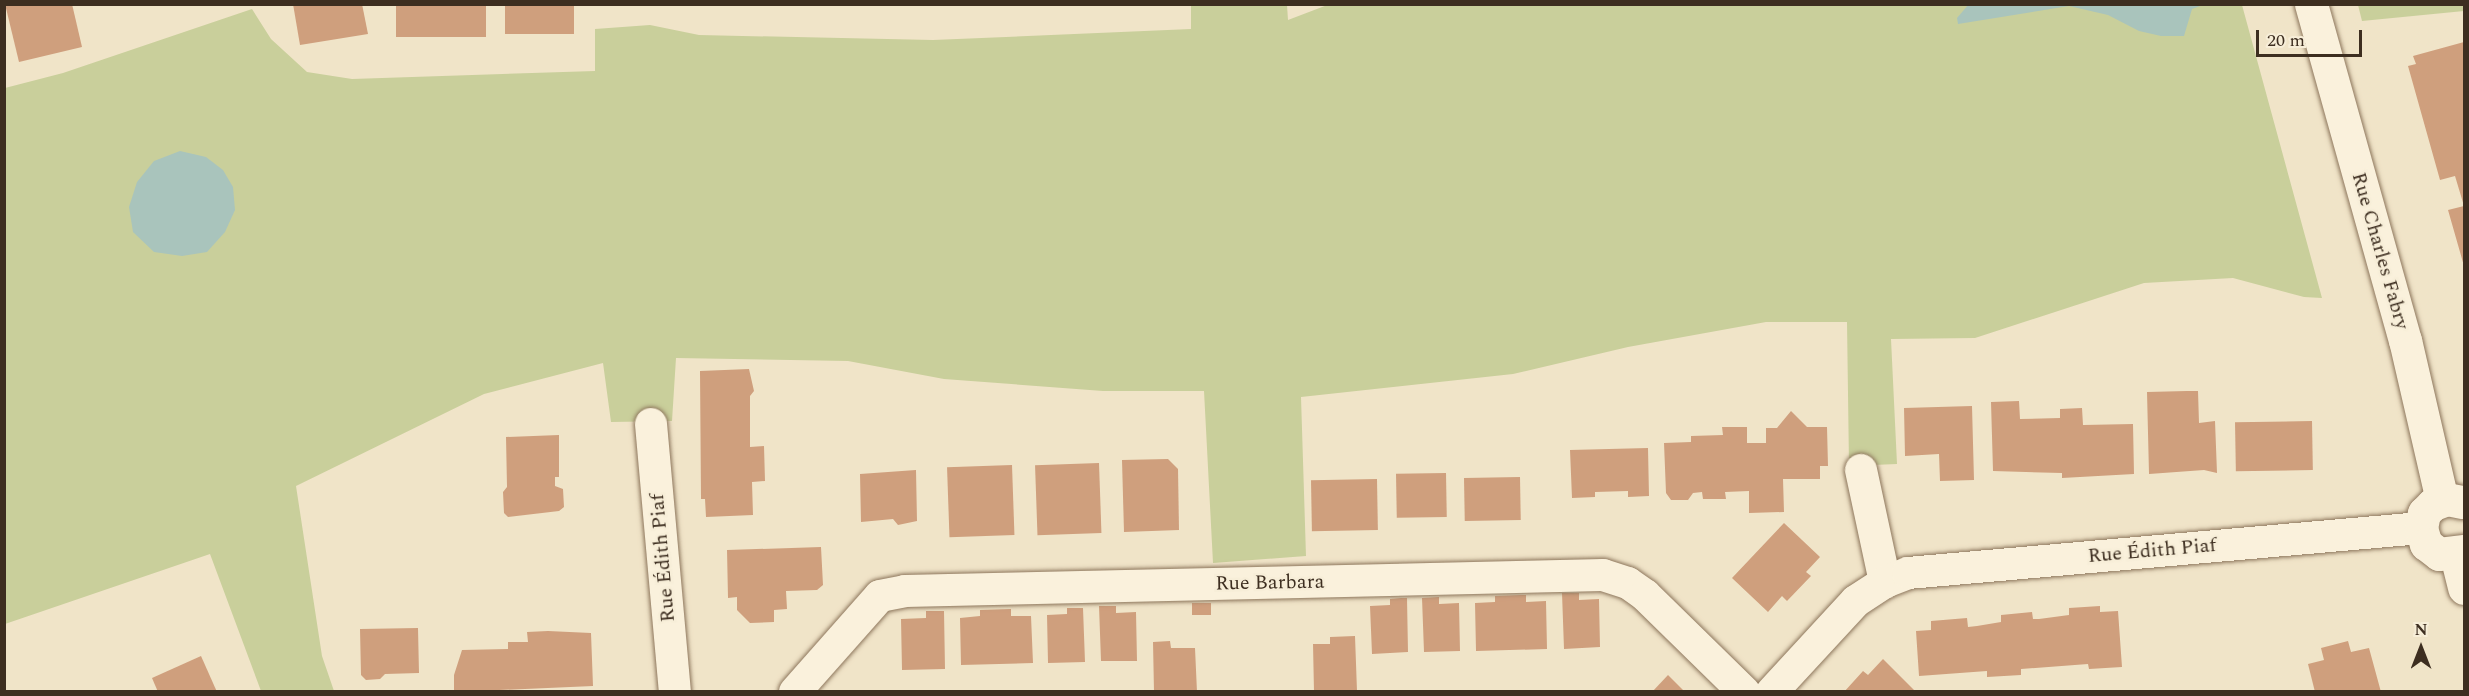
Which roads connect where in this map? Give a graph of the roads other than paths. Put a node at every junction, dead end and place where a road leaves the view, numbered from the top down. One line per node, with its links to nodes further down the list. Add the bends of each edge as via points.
1 (2311, 4): 4 (street, Rue Charles Fabry)
2 (651, 424): 9 (street, Rue Édith Piaf)
3 (1861, 470): 7 (street)
4 (2453, 502): 5 (street, via 2428,508)
5 (2421, 528): 6 (street, via 2430,548 2443,555); 7 (street, Rue Édith Piaf, via 1940,569 1908,573)
6 (2460, 553): 8 (street)
7 (1885, 582): 12 (street, Rue Édith Piaf, via 1856,601)
8 (2464, 588)
9 (675, 692)
10 (795, 692): 11 (street, Rue Barbara, via 880,596 905,591 1603,575 1628,583 1645,595)
11 (1744, 692)
12 (1772, 692)

